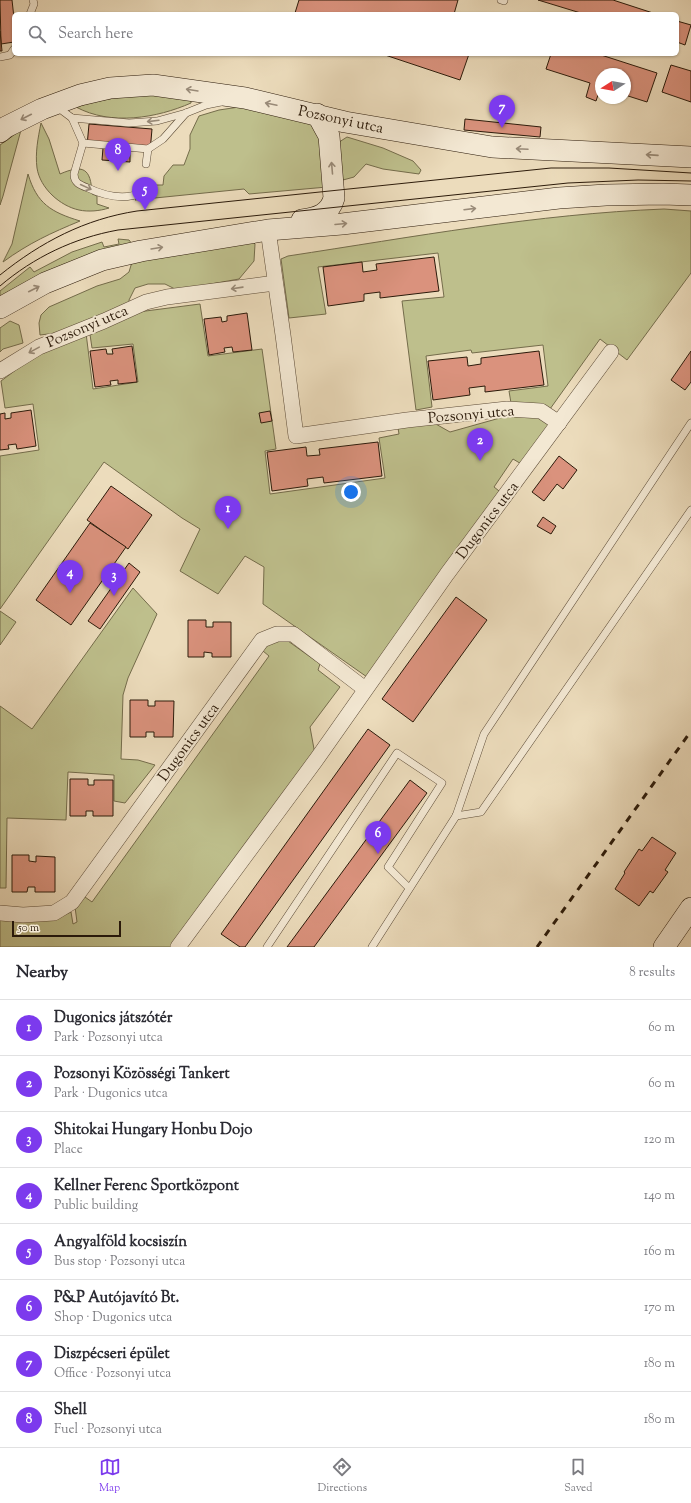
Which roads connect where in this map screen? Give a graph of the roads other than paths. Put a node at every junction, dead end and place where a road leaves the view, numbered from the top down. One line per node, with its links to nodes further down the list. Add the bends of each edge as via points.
1 (33, 0): 2 (lane)
2 (31, 12)
3 (12, 52): 4 (lane)
4 (0, 57)
5 (245, 98): 6 (main road, Pozsonyi utca, one-way to 6, via 153,85 110,88); 7 (lane, via 206,105); 8 (main road, Pozsonyi utca, one-way to 5)
6 (54, 104): 9 (lane); 10 (main road, Pozsonyi utca, one-way to 10)
7 (186, 113): 9 (lane, one-way to 9, via 157,121 129,123); 12 (lane, via 163,139)
8 (317, 114): 13 (main road, Pozsonyi utca, one-way to 8, via 492,147 345,122); 17 (main road, one-way to 8, via 287,222 320,216 332,205 334,192 329,136)
9 (72, 118): 11 (lane)
10 (0, 132)
11 (83, 143): 12 (lane); 15 (lane, one-way to 15, via 74,174 77,183 112,196 143,192)
12 (148, 149): 14 (lane)
13 (691, 157)
14 (146, 164)
15 (144, 182)
16 (691, 195): 17 (main road, one-way to 16, via 342,224 559,198)
17 (268, 230): 18 (street, Pozsonyi utca); 19 (main road, one-way to 17, via 45,283 102,260 141,250)
18 (275, 283): 21 (street, Pozsonyi utca, one-way to 21, via 146,302 39,347); 22 (street, Pozsonyi utca, via 296,436 507,409 541,411)
19 (0, 308)
20 (610, 352): 22 (street, Dugonics utca)
21 (0, 371)
22 (559, 422): 25 (street, Dugonics utca)
23 (691, 423): 26 (lane, via 484,734)
24 (691, 510): 26 (lane, via 481,812)
25 (365, 689): 29 (street, Dugonics utca, via 293,634 277,634 262,640 72,902 54,913); 30 (street, Dugonics utca)
26 (456, 816): 27 (lane)
27 (409, 888): 31 (lane, via 388,867 442,783 397,753); 32 (lane)
28 (691, 908): 33 (main road)
29 (0, 913)
30 (178, 947)
31 (267, 947)
32 (372, 947)
33 (664, 947)

